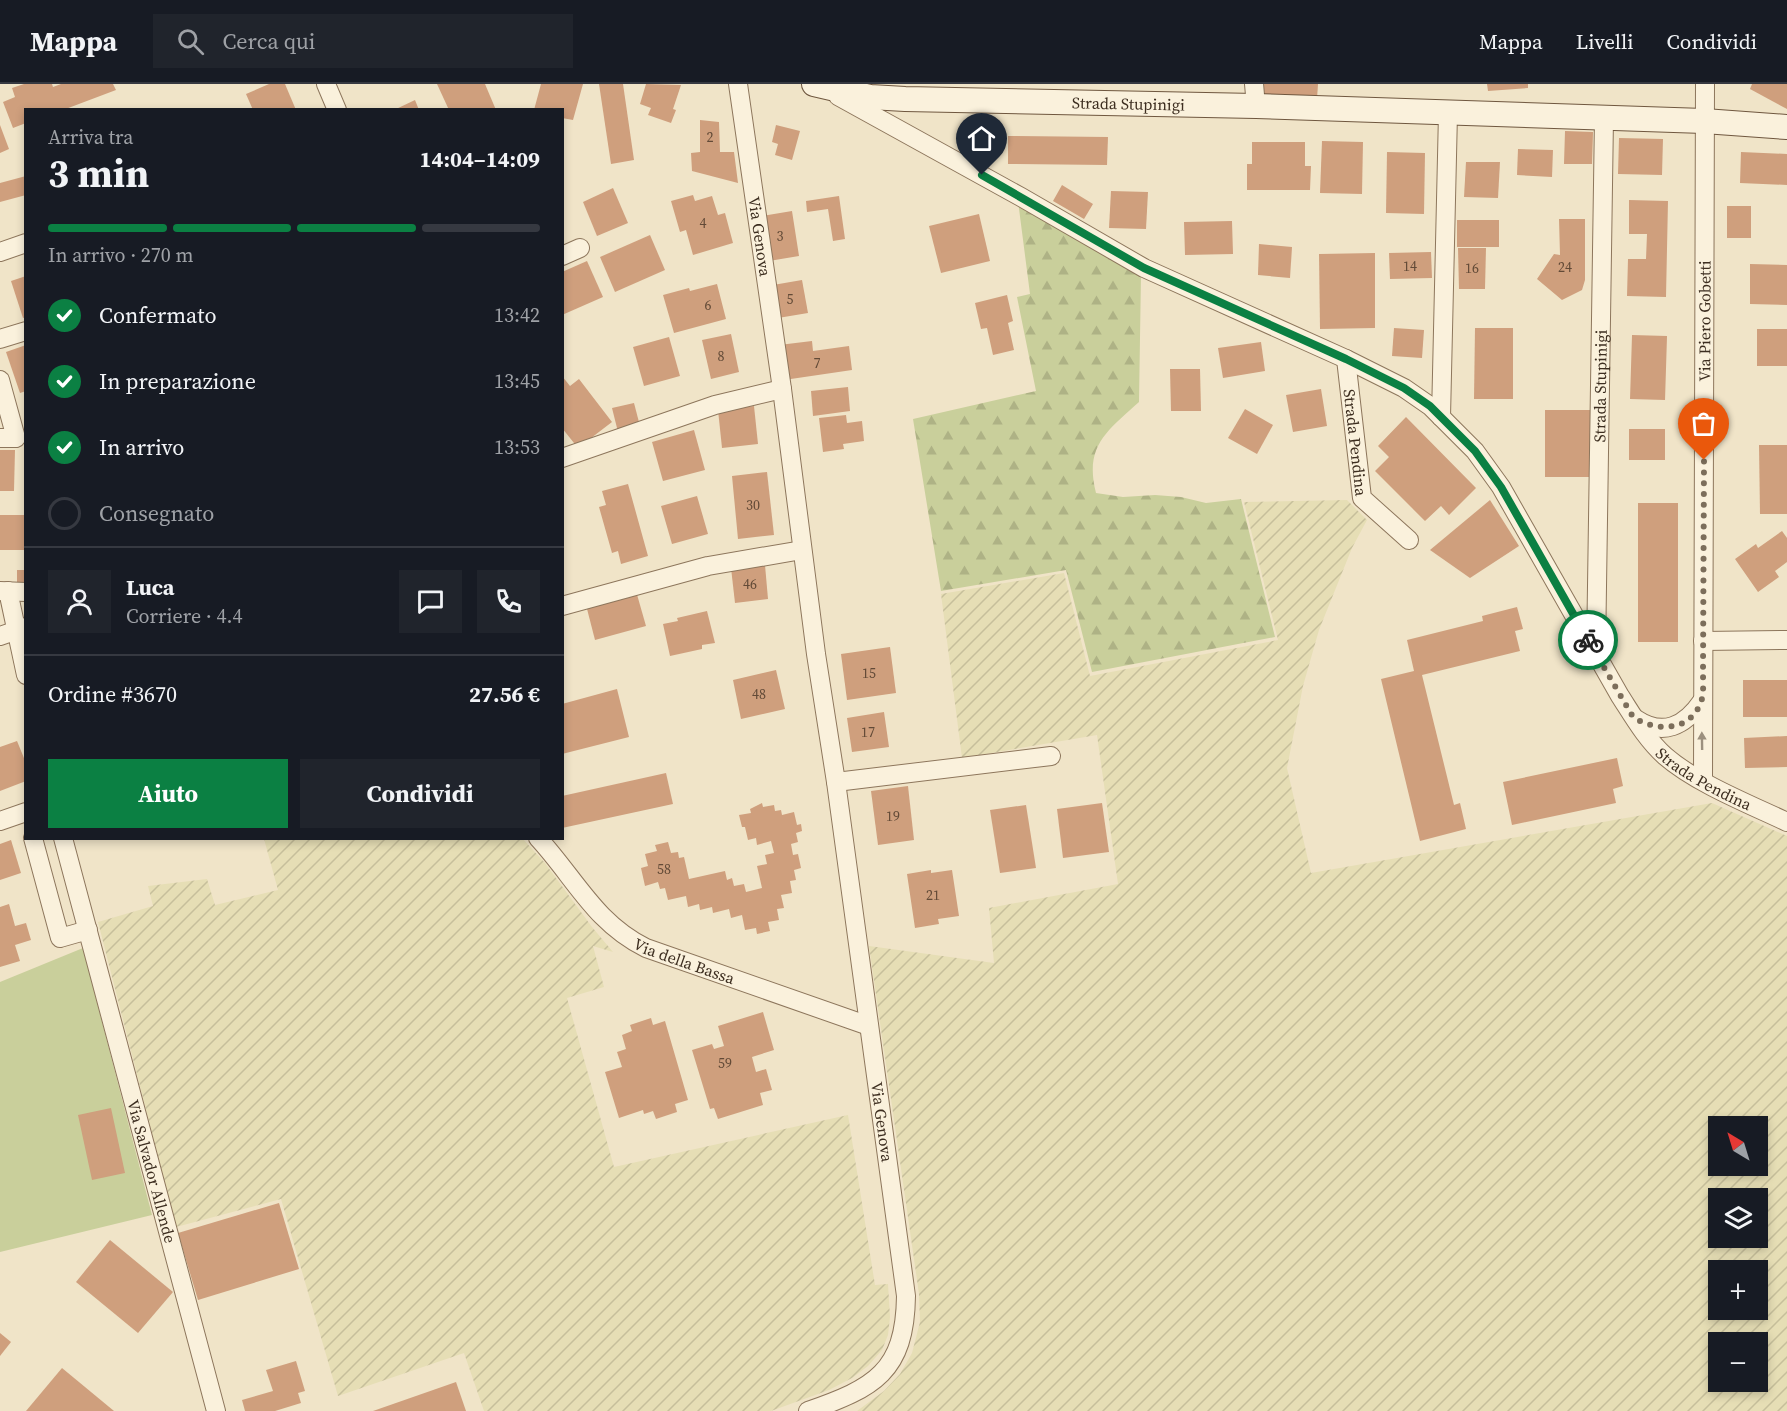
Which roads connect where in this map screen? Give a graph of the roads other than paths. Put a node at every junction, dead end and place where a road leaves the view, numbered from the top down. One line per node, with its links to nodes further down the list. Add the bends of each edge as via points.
1 (326, 84): 7 (street)
2 (738, 84): 20 (street, Via Genova)
3 (1705, 84): 10 (street, Via Piero Gobetti)
4 (817, 85): 5 (street, Strada Stupinigi, via 870,97); 18 (street, Strada Pendina, via 1144,268)
5 (904, 91): 6 (street, Strada Stupinigi, via 1001,101)
6 (1255, 95): 8 (street, Strada Stupinigi)
7 (336, 108)
8 (1448, 113): 9 (street, Strada Stupinigi); 21 (street)
9 (1604, 118): 10 (street, Strada Stupinigi); 31 (street, Strada Stupinigi)
10 (1704, 121): 11 (street, Strada Stupinigi); 30 (street, Via Piero Gobetti)
11 (1787, 127)
12 (24, 244): 14 (street)
13 (580, 248): 15 (street)
14 (0, 252)
15 (564, 255)
16 (24, 332): 17 (street)
17 (0, 339)
18 (1346, 359): 21 (street, Strada Pendina, via 1404,388); 24 (street, Strada Pendina, via 1362,498)
19 (0, 380): 22 (street, via 16,438)
20 (782, 389): 23 (street, via 715,405); 25 (street, Via Genova)
21 (1441, 417): 31 (street, Strada Pendina, via 1475,451 1501,487)
22 (0, 438)
23 (564, 457)
24 (1409, 540)
25 (802, 550): 27 (street, via 708,566); 37 (street, Via Genova)
26 (11, 592): 28 (street)
27 (564, 605)
28 (14, 631): 32 (street)
29 (1787, 640): 30 (street)
30 (1704, 641): 33 (street, Via Piero Gobetti)
31 (1596, 654): 34 (street, Strada Pendina)
32 (24, 664)
33 (1702, 701): 34 (street, via 1693,714 1672,727 1650,726); 36 (street, Via Piero Gobetti, one-way to 33)
34 (1633, 717): 36 (street, Strada Pendina, via 1664,755)
35 (1051, 756): 37 (street)
36 (1703, 780): 40 (street, Strada Pendina)
37 (836, 782): 45 (street, Via Genova)
38 (24, 813): 39 (street)
39 (0, 821)
40 (1787, 822)
41 (34, 840): 44 (street, via 60,938)
42 (64, 840): 44 (street, Via Salvador Allende)
43 (540, 840): 45 (street, Via della Bassa, via 590,903 626,938)
44 (90, 935): 46 (street, Via Salvador Allende)
45 (869, 1026): 47 (street, Via Genova, via 906,1320 888,1365 870,1385)
46 (216, 1411)
47 (808, 1411)

